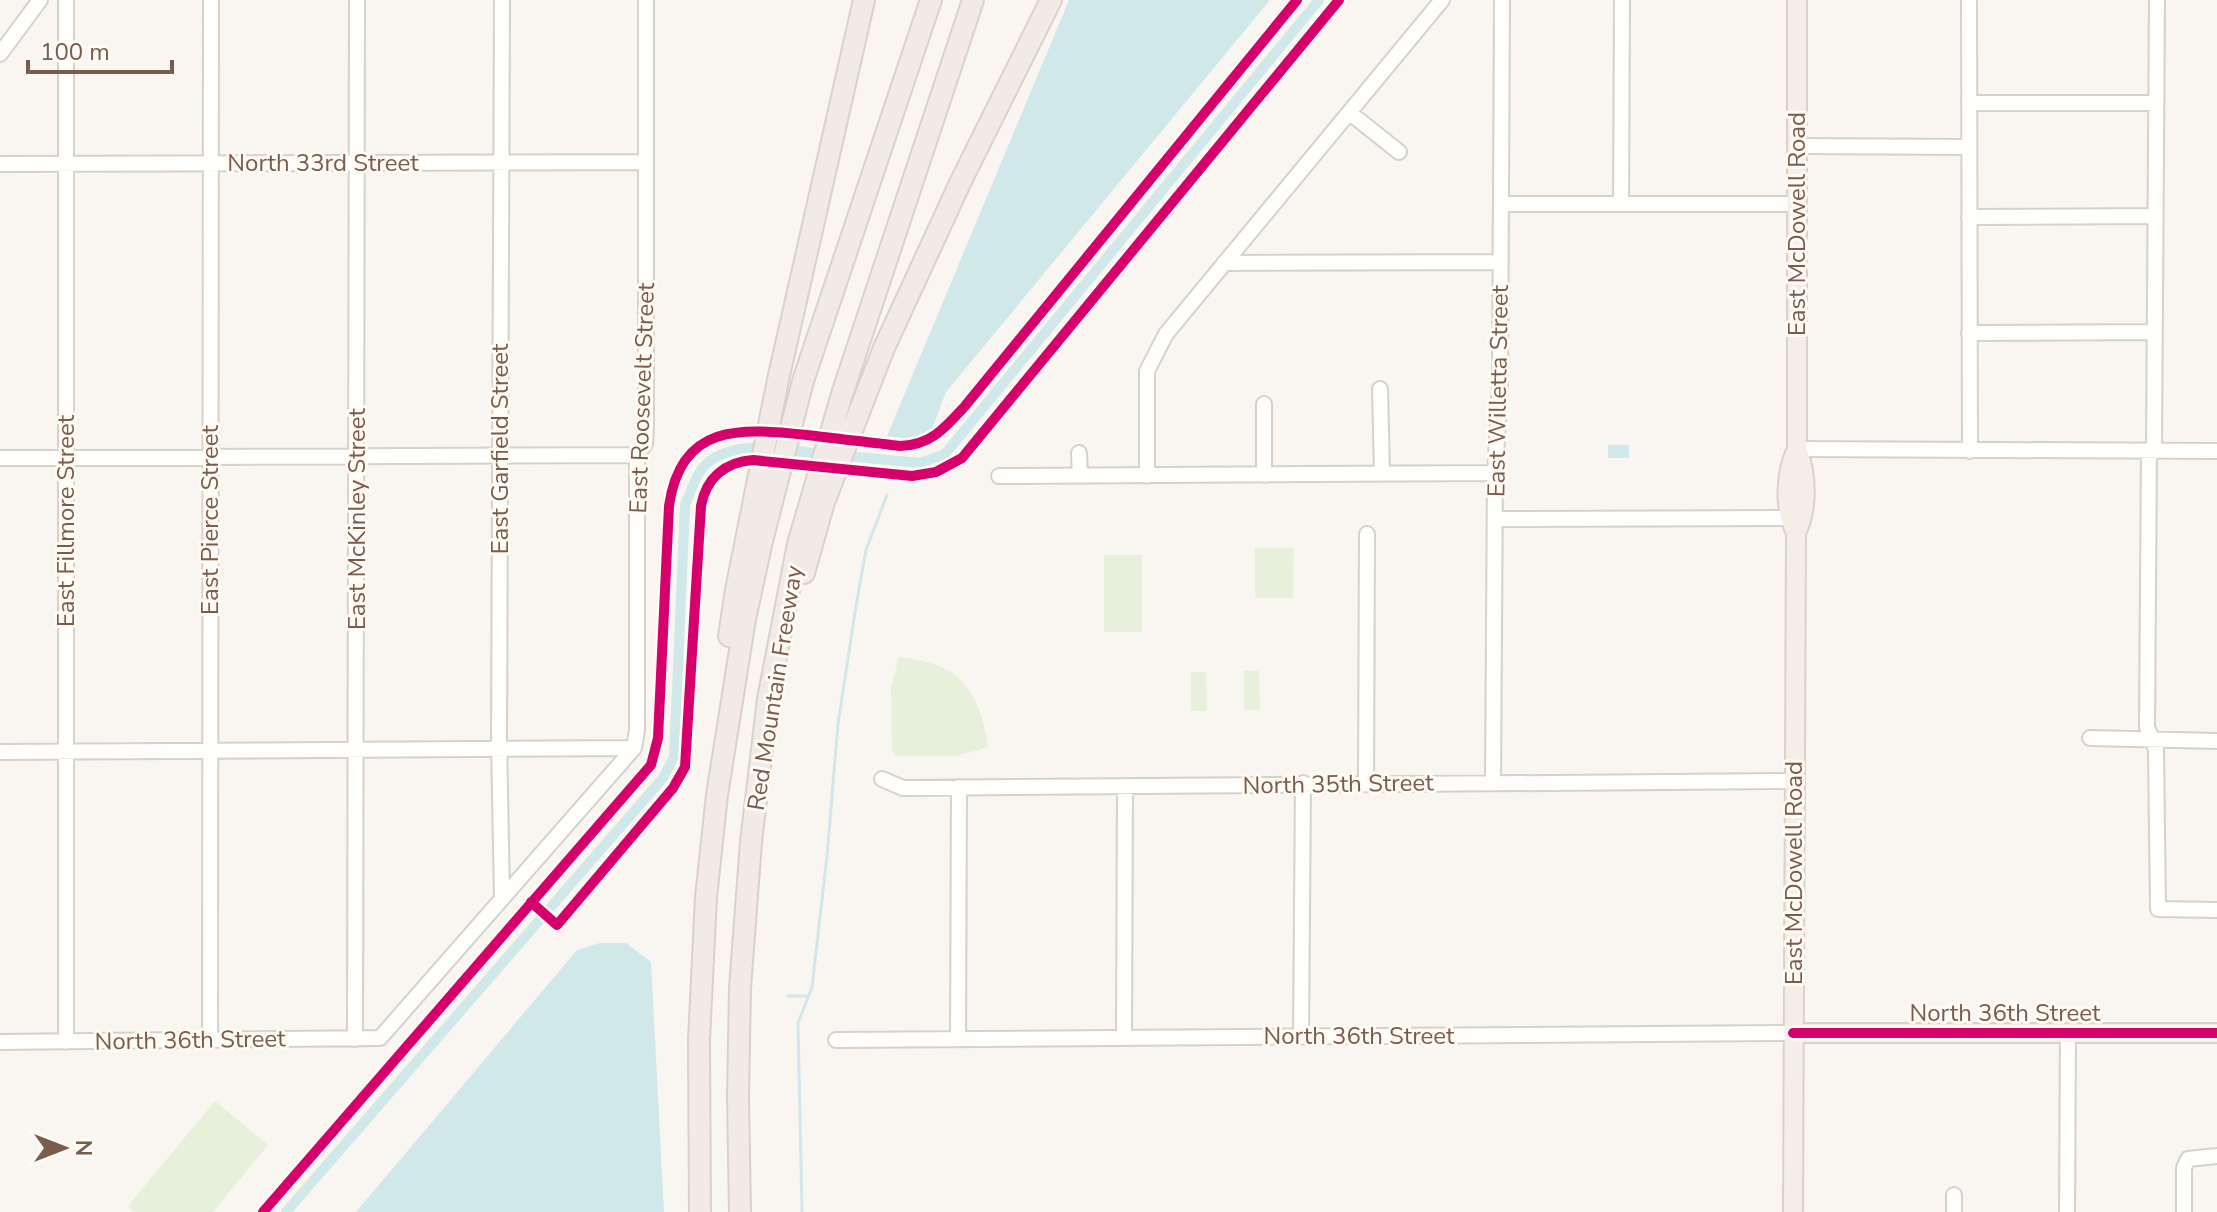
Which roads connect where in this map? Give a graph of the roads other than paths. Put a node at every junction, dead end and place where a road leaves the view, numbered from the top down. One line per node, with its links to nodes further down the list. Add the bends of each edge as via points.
1 (40, 0): 18 (street)
2 (66, 0): 30 (street, East Fillmore Street)
3 (211, 0): 31 (street, East Pierce Street)
4 (357, 0): 27 (street, East McKinley Street)
5 (502, 0): 28 (street, East Garfield Street)
6 (646, 0): 26 (street, East Roosevelt Street)
7 (864, 0): 60 (highway, via 778,380)
8 (931, 0): 60 (highway, Red Mountain Freeway)
9 (973, 0): 61 (highway, via 843,391)
10 (1048, 0): 61 (highway)
11 (1442, 0): 22 (street)
12 (1502, 0): 32 (street, East Willetta Street)
13 (1622, 0): 33 (street)
14 (1797, 0): 23 (main road, East McDowell Road)
15 (1969, 0): 20 (street)
16 (2157, 0): 21 (street)
17 (0, 27): 18 (street)
18 (20, 27): 19 (street)
19 (0, 54)
20 (1969, 103): 21 (street); 24 (street)
21 (2156, 103): 35 (street)
22 (1350, 113): 25 (street); 38 (street)
23 (1797, 146): 24 (street); 34 (main road, East McDowell Road)
24 (1969, 147): 36 (street)
25 (1399, 152)
26 (646, 162): 28 (street, North 33rd Street); 48 (street, East Roosevelt Street, via 646,426 645,444)
27 (357, 163): 28 (street, North 33rd Street); 31 (street, North 33rd Street); 49 (street, East McKinley Street)
28 (502, 163): 50 (street, East Garfield Street)
29 (0, 164): 30 (street, North 33rd Street)
30 (66, 164): 31 (street, North 33rd Street); 53 (street, East Fillmore Street)
31 (211, 164): 51 (street, East Pierce Street)
32 (1501, 204): 33 (street); 37 (street, East Willetta Street)
33 (1621, 204): 34 (street)
34 (1797, 204): 43 (main road, East McDowell Road)
35 (2155, 216): 36 (street); 39 (street)
36 (1969, 217): 40 (street)
37 (1501, 262): 38 (street); 54 (street, East Willetta Street)
38 (1224, 263): 59 (street, via 1166,334 1147,371)
39 (2155, 332): 40 (street); 44 (street)
40 (1969, 333): 45 (street)
41 (1380, 389): 55 (street)
42 (1264, 404): 56 (street)
43 (1797, 449): 45 (street); 63 (main road, East McDowell Road, via 1789,467)
44 (2152, 450): 45 (street); 46 (street); 66 (street, via 2147,727)
45 (1970, 451)
46 (2217, 451)
47 (1079, 453): 58 (street)
48 (637, 455): 50 (street); 69 (street, East Roosevelt Street)
49 (357, 456): 50 (street); 51 (street); 71 (street, East McKinley Street)
50 (500, 456): 68 (street, East Garfield Street)
51 (210, 457): 53 (street); 70 (street, East Pierce Street)
52 (0, 458): 53 (street)
53 (66, 458): 73 (street, East Fillmore Street)
54 (1495, 473): 55 (street); 62 (street, East Willetta Street)
55 (1382, 474): 56 (street)
56 (1264, 475): 59 (street)
57 (999, 476): 58 (street)
58 (1080, 476): 59 (street)
59 (1147, 476)
60 (764, 496): 97 (highway, Red Mountain Freeway, via 709,862 700,1005)
61 (818, 501): 96 (highway, Red Mountain Freeway, via 760,769 751,842 738,1061)
62 (1495, 519): 63 (street); 76 (street, East Willetta Street)
63 (1796, 523): 75 (main road, East McDowell Road)
64 (1367, 534): 78 (street)
65 (2090, 738): 66 (street)
66 (2151, 739): 67 (street); 82 (street, via 2156,750 2158,909)
67 (2217, 741)
68 (499, 748): 69 (street); 71 (street); 81 (street, East Garfield Street)
69 (634, 748): 81 (street)
70 (210, 750): 71 (street); 73 (street); 90 (street, East Pierce Street)
71 (356, 750): 89 (street, East McKinley Street)
72 (0, 752): 73 (street)
73 (66, 752): 93 (street, East Fillmore Street)
74 (882, 779): 79 (street, North 35th Street, via 903,788)
75 (1795, 781): 76 (street, North 35th Street); 83 (main road, East McDowell Road)
76 (1493, 782): 78 (street, North 35th Street)
77 (1303, 783): 78 (street, North 35th Street); 80 (street, North 35th Street); 86 (street)
78 (1366, 783)
79 (959, 787): 80 (street, North 35th Street); 88 (street)
80 (1125, 787): 87 (street)
81 (502, 899): 89 (street, North 36th Street, via 380,1038)
82 (2217, 910)
83 (1793, 1033): 84 (main road, North 36th Street); 86 (street, North 36th Street); 98 (main road, East McDowell Road)
84 (2068, 1033): 85 (main road, North 36th Street); 100 (street)
85 (2217, 1033)
86 (1301, 1036): 87 (street, North 36th Street)
87 (1124, 1037): 88 (street, North 36th Street)
88 (958, 1038): 91 (street, North 36th Street)
89 (355, 1039): 90 (street, North 36th Street)
90 (210, 1040): 93 (street, North 36th Street)
91 (836, 1040)
92 (0, 1042): 93 (street, North 36th Street)
93 (66, 1042)
94 (2217, 1156): 101 (street, via 2188,1159)
95 (1954, 1195): 99 (street)
96 (741, 1210)
97 (700, 1212)
98 (1793, 1212)
99 (1954, 1212)
100 (2067, 1212)
101 (2184, 1212)

